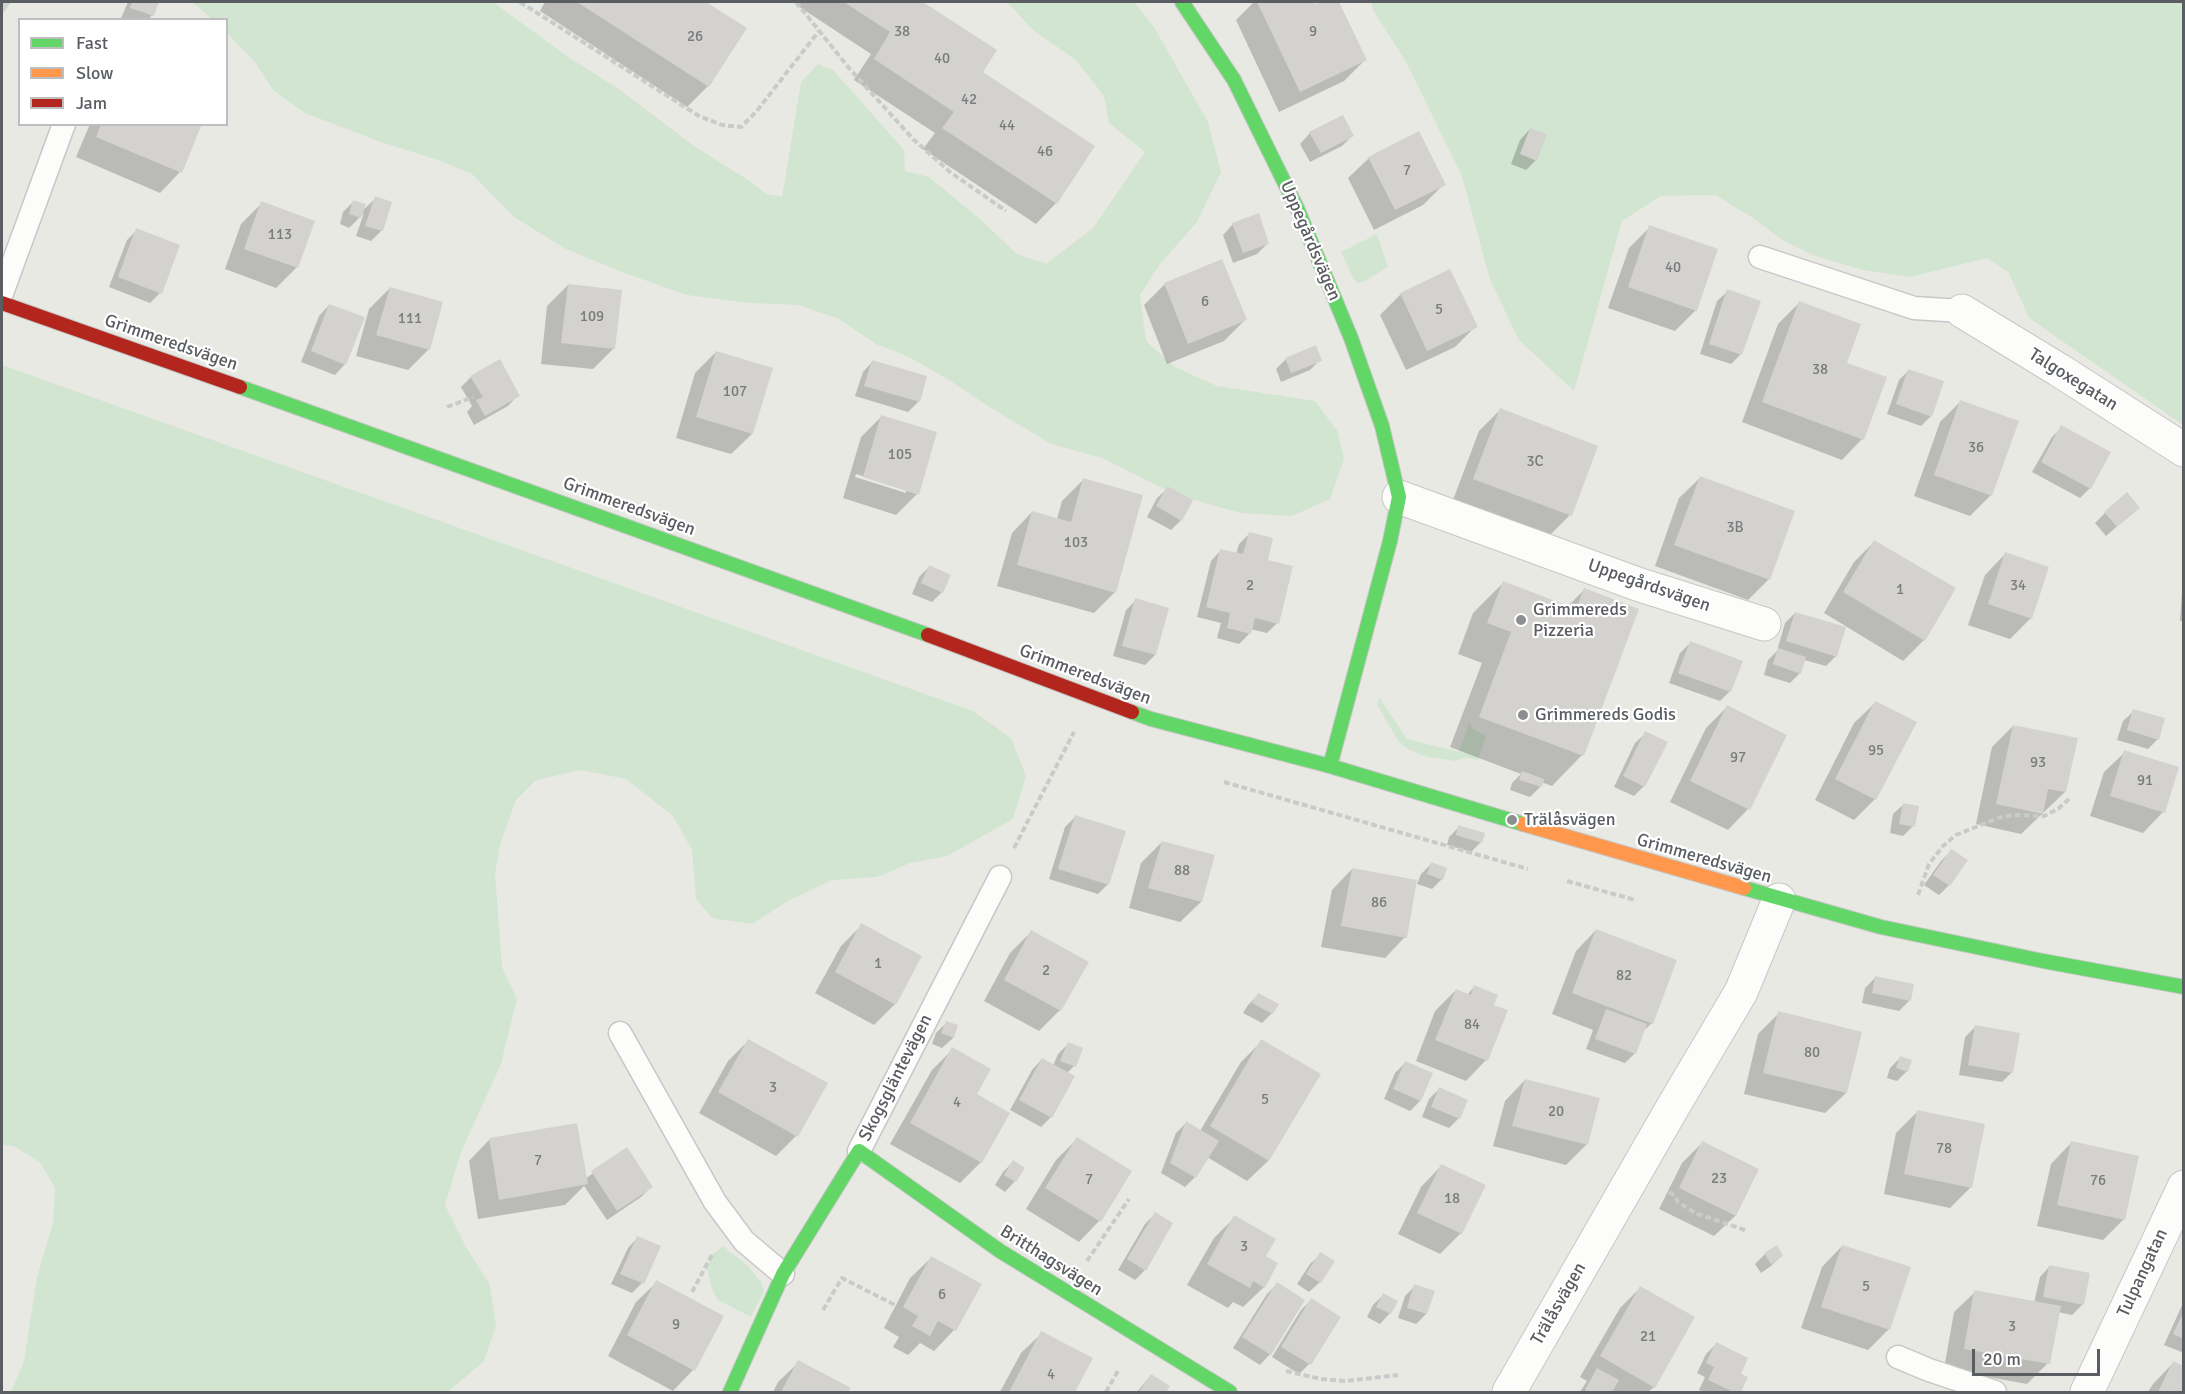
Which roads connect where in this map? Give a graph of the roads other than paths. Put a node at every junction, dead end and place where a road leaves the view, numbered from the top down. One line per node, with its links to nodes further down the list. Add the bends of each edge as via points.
1 (1182, 2): 8 (street, Uppegårdsvägen, via 1234,80 1298,208 1382,426)
2 (62, 126): 4 (lane)
3 (1760, 257): 6 (lane, via 1914,308)
4 (2, 293)
5 (2, 303): 10 (street, Grimmeredsvägen, via 903,625 1151,719)
6 (1962, 311): 7 (street, Talgoxegatan)
7 (2184, 450)
8 (1399, 497): 9 (street, Uppegårdsvägen, via 1640,585); 10 (street, Uppegårdsvägen)
9 (1764, 624)
10 (1330, 766): 12 (street, Grimmeredsvägen)
11 (1000, 877): 15 (lane, Skogsgläntevägen)
12 (1779, 900): 13 (street, Grimmeredsvägen, via 1905,932); 22 (street, Trälåsvägen, via 1741,992)
13 (2184, 987)
14 (620, 1033): 17 (lane, via 715,1202 744,1241)
15 (859, 1151): 17 (street, Skogsgläntevägen); 19 (street, Britthagsvägen)
16 (2184, 1187): 24 (street, Tulpangatan)
17 (783, 1274): 20 (street, Skogsgläntevägen)
18 (1898, 1357): 23 (lane)
19 (1199, 1384): 21 (street, Britthagsvägen)
20 (730, 1392)
21 (1230, 1392)
22 (1509, 1392)
23 (1995, 1392)
24 (2087, 1392)

